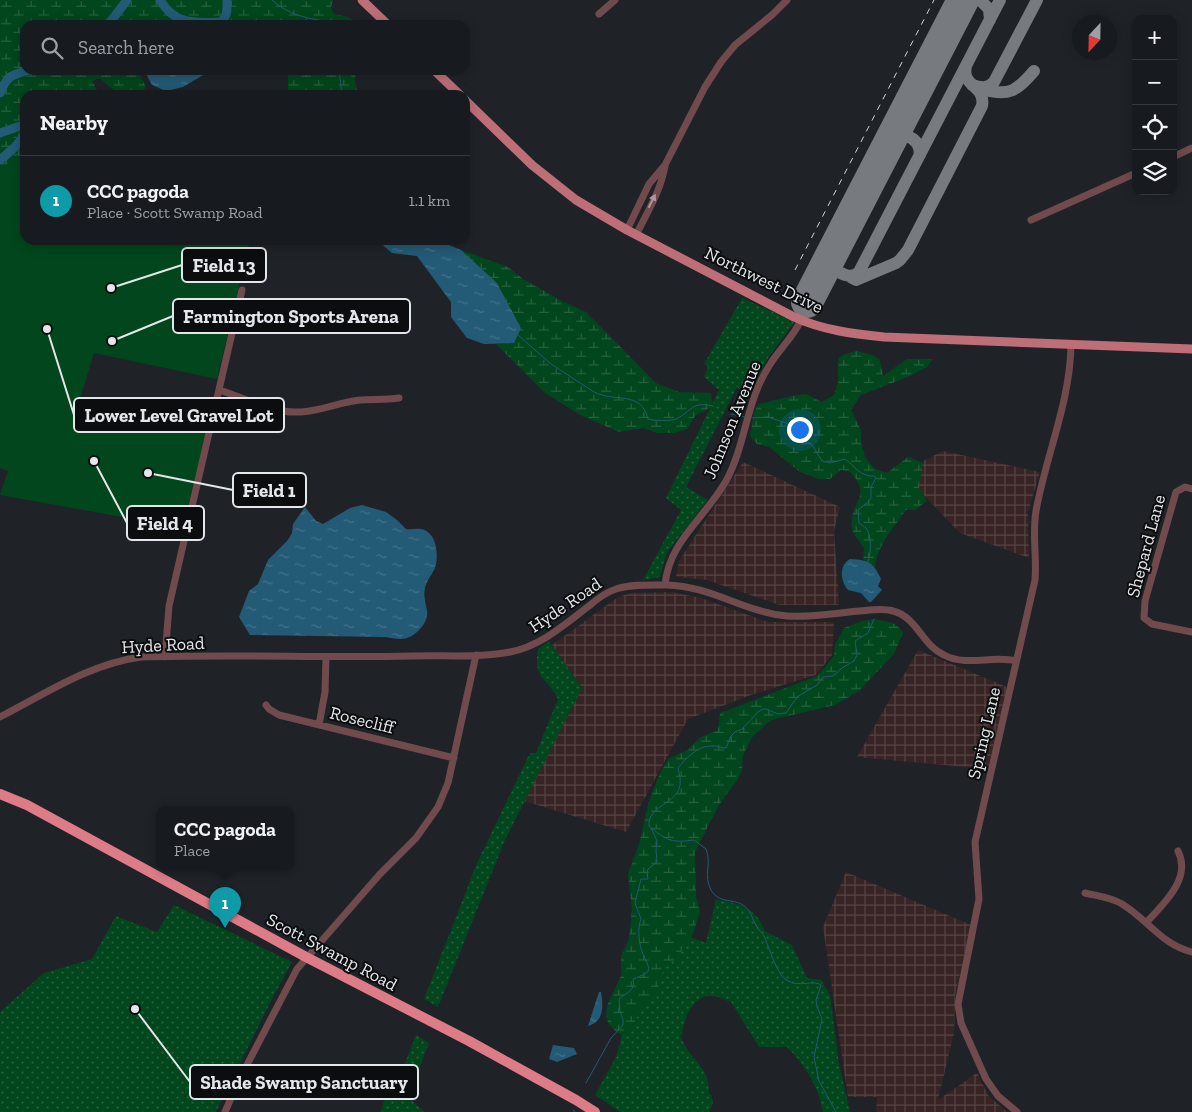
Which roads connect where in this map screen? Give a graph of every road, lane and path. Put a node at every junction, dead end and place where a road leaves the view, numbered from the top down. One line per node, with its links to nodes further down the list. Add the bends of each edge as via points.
1 (362, 0): 5 (main road)
2 (615, 0): 4 (street)
3 (787, 0): 11 (street, via 735,45 721,62)
4 (599, 14)
5 (383, 20)
6 (439, 75): 7 (main road)
7 (455, 90)
8 (470, 105): 14 (main road, Northwest Drive, via 557,186)
9 (1192, 148): 10 (street)
10 (1177, 155)
11 (665, 165): 14 (street, via 650,184); 15 (street, one-way to 11, via 664,176)
12 (1132, 175): 13 (street)
13 (1031, 220)
14 (627, 230): 15 (main road, Northwest Drive)
15 (636, 235): 17 (main road, Northwest Drive)
16 (242, 290): 20 (street)
17 (802, 320): 18 (main road, Northwest Drive, via 829,329 877,337); 23 (street, Johnson Avenue, via 764,376 730,474 674,551)
18 (1071, 345): 19 (main road, Northwest Drive); 28 (street, Spring Lane, via 1065,397 1036,513 1035,580)
19 (1192, 349)
20 (220, 390): 21 (street, via 284,411 299,412 358,400); 26 (street, via 169,606)
21 (398, 398)
22 (1188, 488): 24 (street, Shepard Lane, via 1176,492 1145,601 1144,618 1152,624)
23 (665, 585): 25 (street, Hyde Road, via 615,589 531,646 504,653); 28 (street, Hyde Road, via 702,590 786,616 895,612 911,621 933,649 949,658 964,661)
24 (1192, 632)
25 (476, 654): 27 (street, Hyde Road); 32 (street)
26 (165, 657): 27 (street, Hyde Road); 30 (street, Hyde Road, via 108,664)
27 (326, 657): 31 (street, via 326,692)
28 (1016, 660): 41 (street, Spring Lane, via 975,842 979,899 958,1004 960,1023 986,1079 998,1096)
29 (266, 705): 31 (street, Rosecliff, via 279,715)
30 (0, 717)
31 (319, 725): 32 (street, Rosecliff)
32 (454, 758): 38 (street, via 441,801 419,834)
33 (0, 794): 38 (highway, Scott Swamp Road, via 27,805)
34 (1178, 851): 36 (street, via 1182,862 1176,886)
35 (1085, 893): 36 (street, via 1115,900)
36 (1146, 923): 37 (street, via 1172,944)
37 (1192, 952)
38 (306, 957): 39 (street); 40 (highway, Scott Swamp Road, via 470,1041)
39 (225, 1112)
40 (595, 1112)
41 (1017, 1112)

